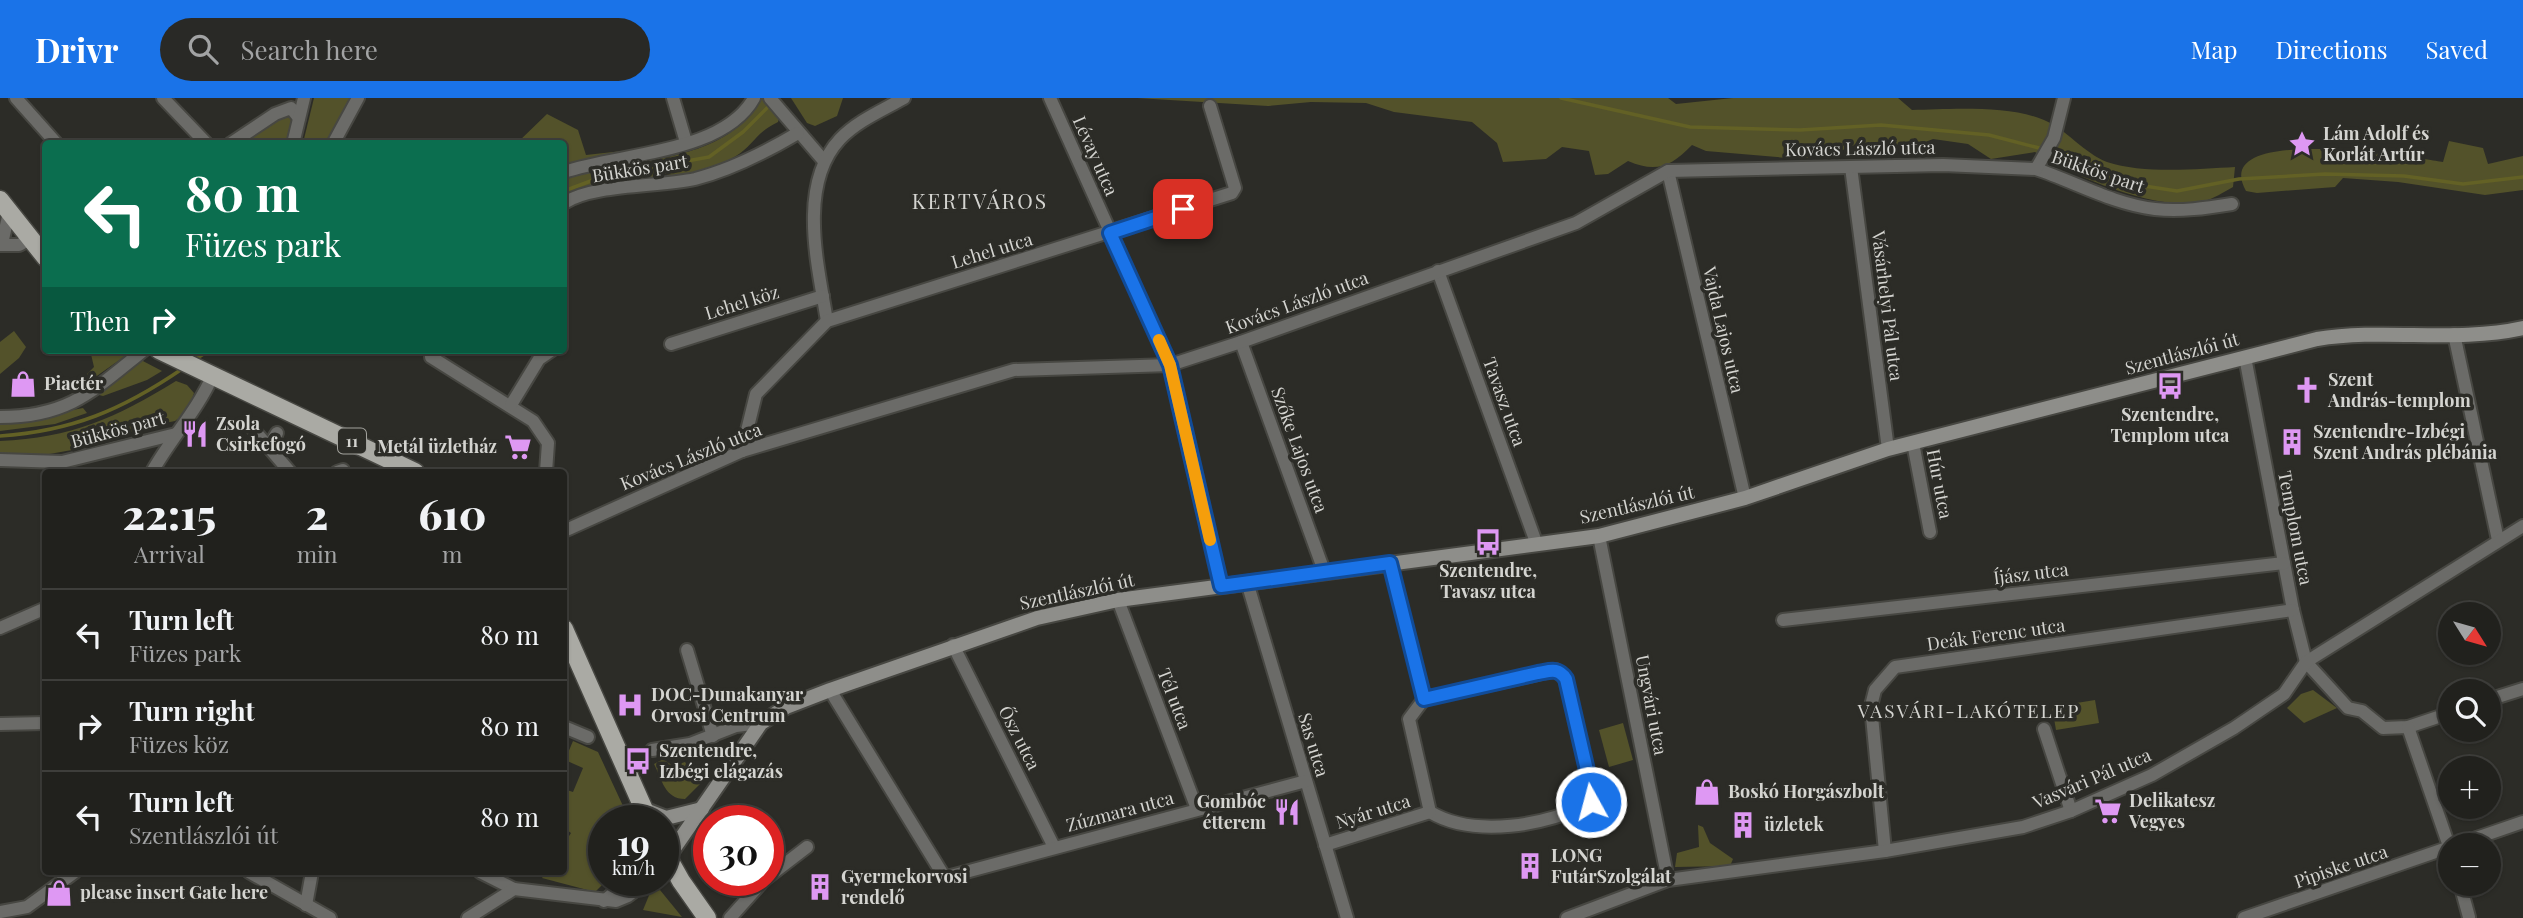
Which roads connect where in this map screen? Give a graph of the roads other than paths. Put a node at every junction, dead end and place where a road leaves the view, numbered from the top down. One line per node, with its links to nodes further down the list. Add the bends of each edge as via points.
1 (16, 98): 14 (street)
2 (163, 98): 15 (street)
3 (304, 98): 12 (street)
4 (358, 98): 18 (street)
5 (673, 98): 19 (street)
6 (754, 98): 19 (street, Bükkös part, via 727,128)
7 (770, 98): 13 (street)
8 (904, 98): 20 (street, via 845,134)
9 (1050, 98): 28 (street, Lévay utca)
10 (2064, 98): 21 (street, via 2054,138)
11 (1210, 106): 28 (street, Lehel utca, via 1235,188 1232,192)
12 (299, 118): 16 (street, via 291,108); 17 (street)
13 (798, 133): 20 (street); 25 (street, Bükkös part, via 740,163 696,178 594,192)
14 (53, 140)
15 (203, 140)
16 (236, 140)
17 (294, 140)
18 (335, 140)
19 (686, 142): 23 (street, Bükkös part)
20 (824, 161): 33 (street, via 814,216)
21 (2040, 164): 22 (street, Kovács László utca); 26 (street, Bükkös part, via 2109,197 2155,209)
22 (1851, 167): 24 (street, Kovács László utca); 54 (street, Vásárhelyi Pál utca)
23 (567, 171)
24 (1668, 171): 32 (street, Kovács László utca, via 1576,223); 62 (street, Vajda Lajos utca)
25 (567, 202)
26 (2232, 204)
27 (5, 206): 29 (main road); 30 (street)
28 (1110, 233): 34 (street, Lehel utca); 44 (street, Lévay utca)
29 (30, 239): 30 (street, via 19,245); 31 (main road)
30 (1, 244)
31 (42, 253)
32 (1438, 271): 37 (street, Kovács László utca); 68 (street, Tavasz utca)
33 (823, 296): 34 (street); 38 (street, Lehel köz)
34 (827, 321): 55 (street, Lehel utca, via 756,394)
35 (2523, 328): 36 (main road, Szentlászlói út)
36 (2454, 334): 43 (main road, Szentlászlói út, via 2347,334); 67 (street)
37 (1241, 342): 44 (street, Kovács László utca); 71 (street, Szőke Lajos utca)
38 (671, 344)
39 (139, 354): 47 (street, via 78,402)
40 (167, 354): 45 (main road, 11)
41 (435, 354): 46 (street)
42 (546, 354): 46 (street)
43 (2245, 357): 52 (main road, Szentlászlói út); 70 (street, Templom utca)
44 (1170, 365): 55 (street, Kovács László utca, via 1014,370); 73 (street, Lévay utca)
45 (211, 374): 50 (street, Bükkös part, via 200,405); 60 (main road, 11)
46 (511, 405): 61 (street, via 533,421 548,443)
47 (0, 417)
48 (253, 429): 53 (street)
49 (277, 433): 53 (street)
50 (176, 434): 51 (street, Bükkös part); 58 (street)
51 (148, 442): 56 (street, Bükkös part, via 62,462); 57 (street)
52 (1913, 443): 54 (main road, Szentlászlói út); 65 (street, Húr utca)
53 (269, 446): 59 (street)
54 (1888, 449): 62 (main road, Szentlászlói út)
55 (742, 451): 64 (street, Kovács László utca)
56 (0, 460)
57 (155, 469)
58 (157, 469)
59 (288, 469)
60 (409, 469)
61 (546, 469)
62 (1745, 498): 66 (main road, Szentlászlói út)
63 (2523, 526): 67 (street, Vasvári Pál utca)
64 (567, 529)
65 (1930, 531)
66 (1599, 536): 68 (main road, Szentlászlói út); 119 (street, Ungvári utca)
67 (2498, 540): 82 (street, Vasvári Pál utca)
68 (1537, 545): 69 (main road, Szentlászlói út)
69 (1390, 563): 71 (main road, Szentlászlói út); 86 (street)
70 (2284, 563): 76 (street, Templom utca); 77 (street, Íjász utca)
71 (1324, 571): 72 (main road, Szentlászlói út)
72 (1247, 582): 73 (main road, Szentlászlói út); 97 (street, Sas utca)
73 (1221, 586): 74 (main road, Szentlászlói út)
74 (1118, 600): 80 (main road, Szentlászlói út, via 1037,618); 100 (street, Tél utca)
75 (42, 610): 78 (street)
76 (2293, 610): 82 (street, Templom utca); 111 (street, Deák Ferenc utca, via 1895,667 1875,690 1871,706)
77 (1783, 620)
78 (0, 628)
79 (567, 636): 98 (main road)
80 (953, 645): 84 (main road, Szentlászlói út); 110 (street, Ősz utca)
81 (687, 650): 94 (street)
82 (2306, 662): 91 (street, via 2348,708 2362,711 2383,728); 101 (street, Vasvári Pál utca, via 2284,694 2234,728 2152,775)
83 (2523, 689): 85 (street)
84 (830, 690): 89 (main road, Szentlászlói út, via 786,707); 110 (street, Zúzmara utca, via 944,876)
85 (2501, 697)
86 (1424, 699): 102 (street, via 1409,719); 102 (street, via 1556,670 1566,679 1592,792 1591,802 1579,809 1510,825 1479,826)
87 (2438, 717): 91 (street)
88 (42, 723): 90 (street)
89 (761, 723): 94 (street, Szentlászlói út, via 736,726); 99 (main road, Szentlászlói út)
90 (0, 724)
91 (2408, 727): 105 (street, Pipiske utca)
92 (567, 728): 95 (street)
93 (2044, 729): 101 (street)
94 (713, 736): 96 (street, Szentlászlói út)
95 (587, 737)
96 (652, 750)
97 (1306, 780): 100 (street, Zúzmara utca); 108 (street, Sas utca)
98 (642, 805)
99 (705, 805)
100 (1197, 809): 110 (street, Zúzmara utca)
101 (2071, 811): 111 (street, Vasvári Pál utca, via 2022,827)
102 (1430, 812): 108 (street, Nyár utca)
103 (693, 820): 107 (main road, Szentlászlói út)
104 (2523, 821): 106 (street)
105 (2445, 833)
106 (2490, 833)
107 (679, 838)
108 (1325, 845): 133 (street, Sas utca)
109 (807, 847): 113 (street)
110 (1054, 847)
111 (1885, 851): 119 (street, Vasvári Pál utca)
112 (2438, 852): 135 (street, Pipiske utca)
113 (784, 865)
114 (71, 875): 127 (street, via 27,906)
115 (254, 875): 126 (street)
116 (311, 875): 126 (street)
117 (486, 875): 120 (street)
118 (679, 878): 131 (main road)
119 (1668, 880): 134 (street, Vasvári Pál utca)
120 (514, 889): 125 (street); 130 (street)
121 (608, 896): 125 (street)
122 (628, 896): 125 (street)
123 (750, 896): 132 (street)
124 (2463, 896): 128 (street)
125 (603, 900)
126 (306, 905): 129 (street)
127 (0, 912)
128 (2469, 917)
129 (330, 918)
130 (468, 918)
131 (707, 918)
132 (730, 918)
133 (1347, 918)
134 (1567, 918)
135 (2244, 918)

